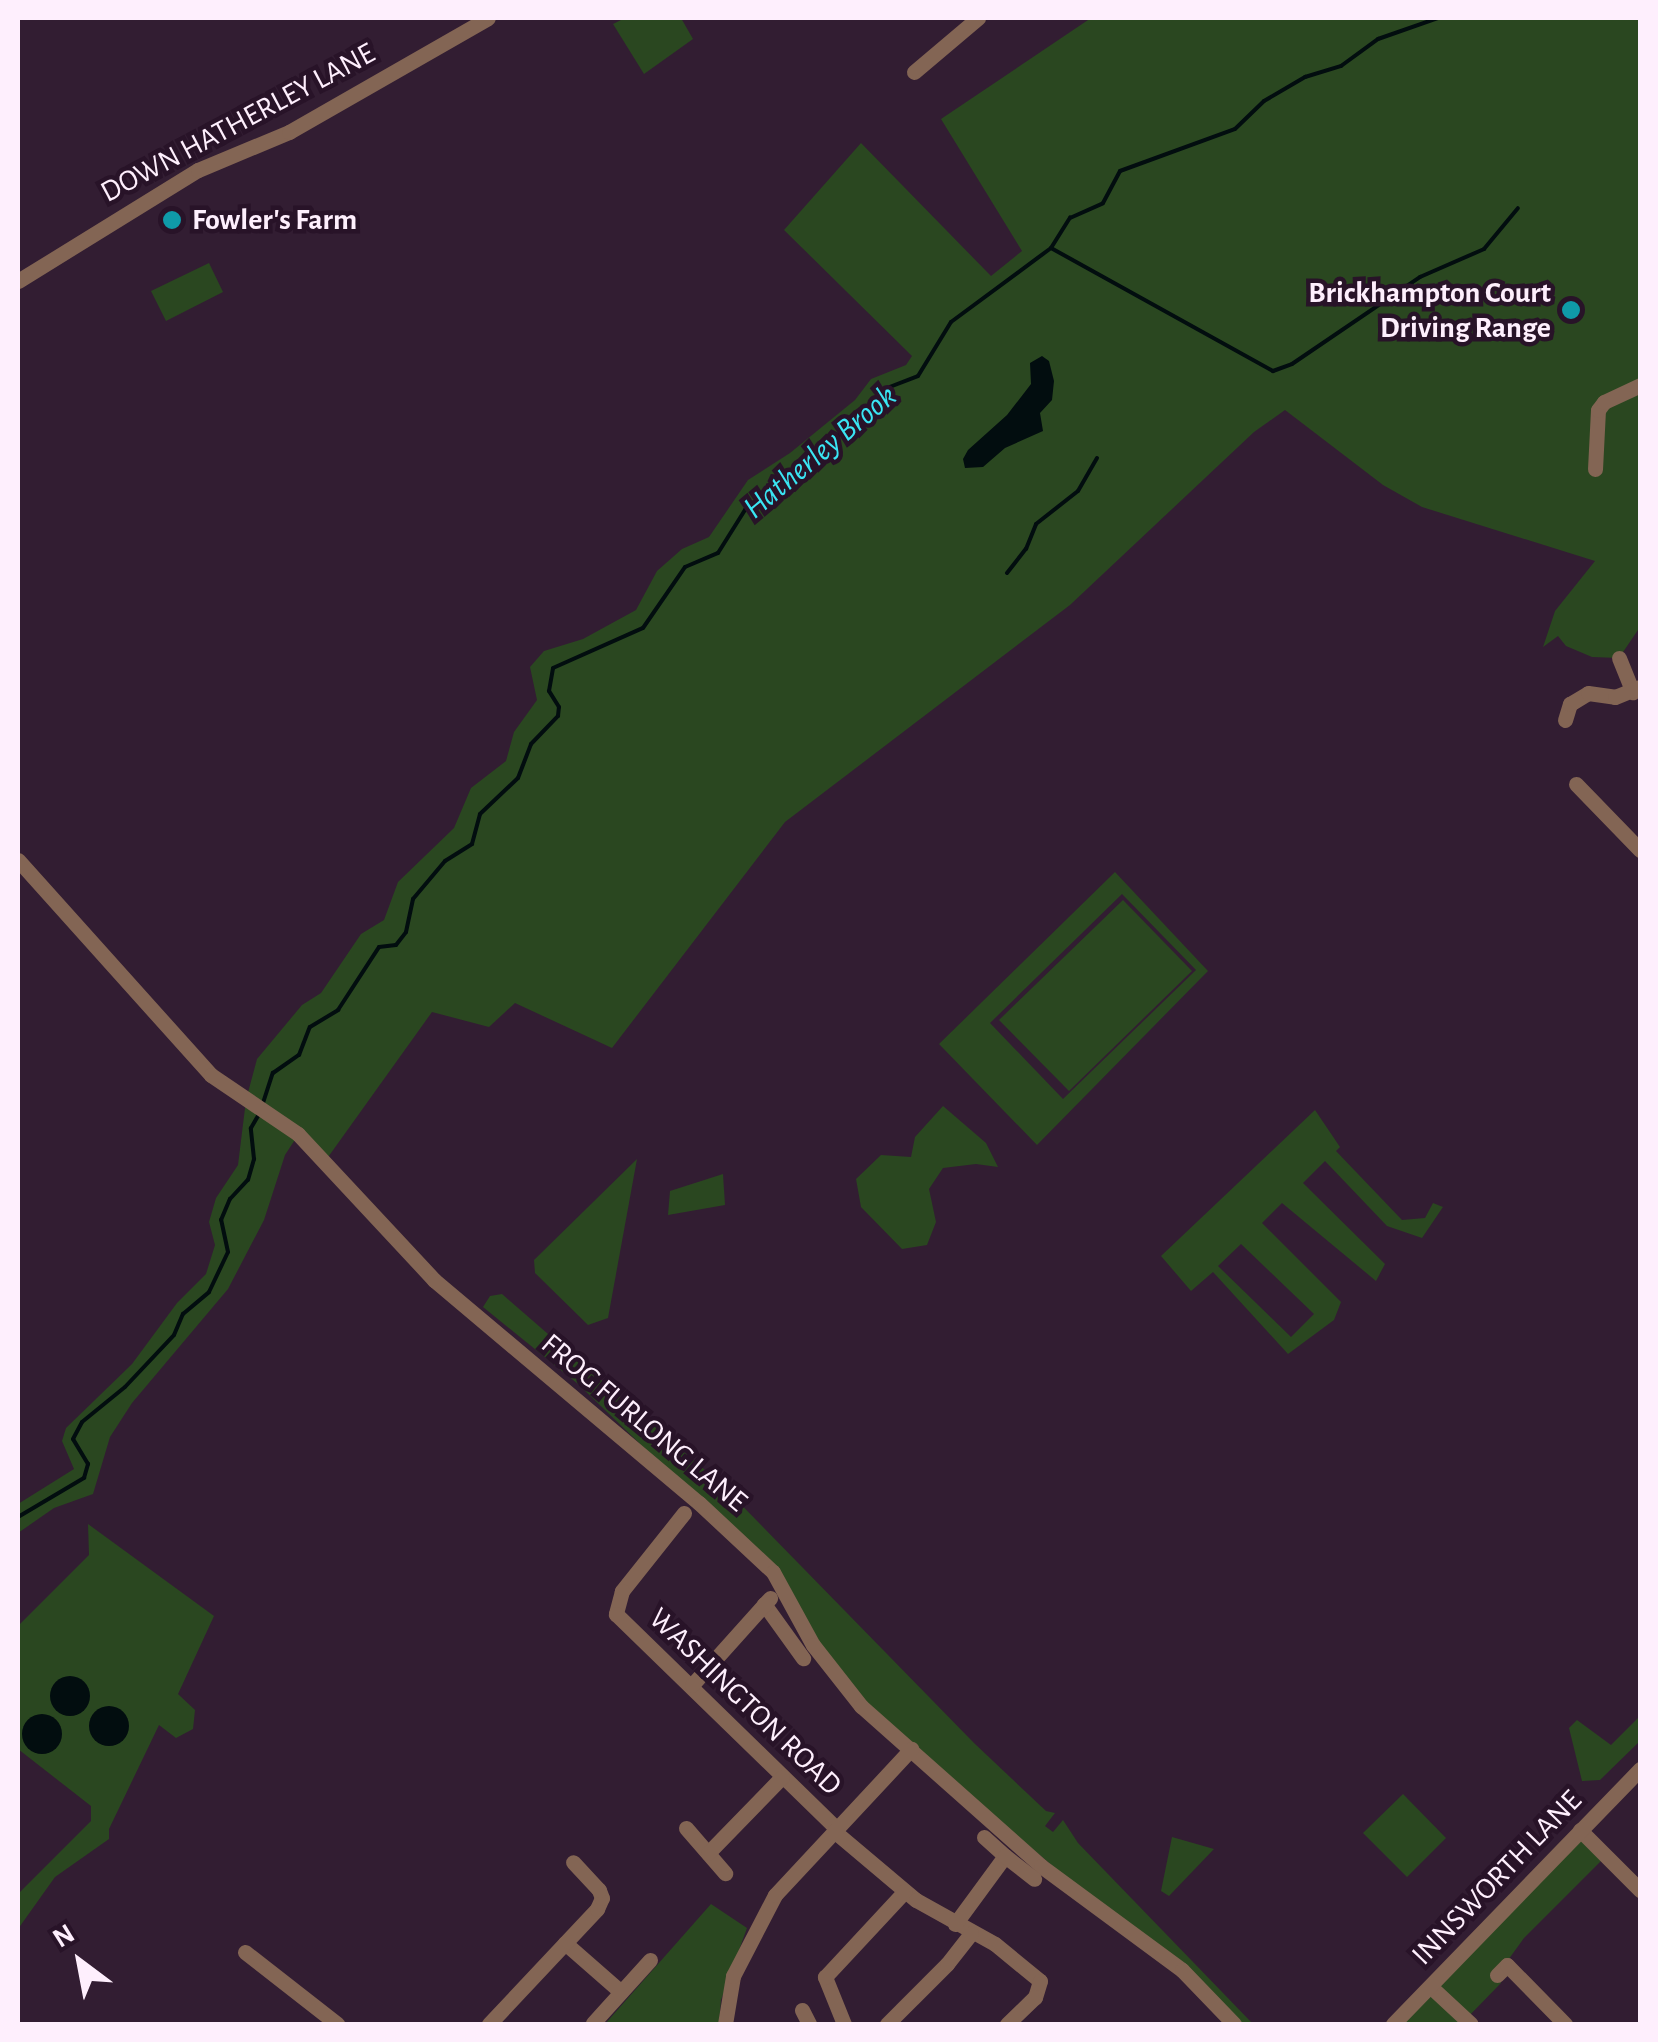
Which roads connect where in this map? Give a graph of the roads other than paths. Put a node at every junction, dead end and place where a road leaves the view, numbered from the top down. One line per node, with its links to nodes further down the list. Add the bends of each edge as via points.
1 (488, 18): 4 (street, DOWN HATHERLEY LANE, via 316,118 198,170)
2 (978, 18): 3 (street)
3 (914, 72)
4 (18, 281)
5 (1640, 385): 6 (street, via 1598,410)
6 (1595, 469)
7 (1619, 658): 8 (street)
8 (1637, 689): 9 (street, via 1615,697 1588,693)
9 (1566, 707)
10 (1585, 788): 11 (street)
11 (1640, 850)
12 (18, 860): 16 (street, FROG FURLONG LANE, via 211,1076 326,1160 459,1302 773,1572 839,1683)
13 (685, 1514): 15 (street, WASHINGTON ROAD, via 622,1591 616,1614)
14 (803, 1658): 15 (street, via 767,1601)
15 (692, 1685): 18 (street, WASHINGTON ROAD)
16 (911, 1749): 20 (street); 45 (street, FROG FURLONG LANE, via 1041,1866 1182,1970)
17 (1640, 1769): 21 (street, INNSWORTH LANE)
18 (782, 1777): 20 (street, WASHINGTON ROAD); 23 (street)
19 (686, 1828): 23 (street)
20 (835, 1830): 29 (street, WASHINGTON ROAD); 41 (street, via 759,1920 734,1976)
21 (1580, 1830): 28 (street); 36 (street, INNSWORTH LANE)
22 (984, 1837): 24 (street)
23 (708, 1853): 26 (street)
24 (1005, 1856): 27 (street); 30 (street)
25 (572, 1862): 32 (street, via 602,1898)
26 (725, 1873)
27 (1034, 1880)
28 (1640, 1890)
29 (904, 1891): 30 (street, WASHINGTON ROAD); 42 (street, via 825,1977)
30 (955, 1924): 31 (street, WASHINGTON ROAD)
31 (971, 1933): 43 (street); 44 (street, WASHINGTON ROAD, via 1040,1982)
32 (565, 1943): 37 (street); 40 (street)
33 (245, 1952): 39 (street)
34 (650, 1960): 37 (street)
35 (1497, 1975): 48 (street, via 1507,1965)
36 (1431, 1987): 46 (street, INNSWORTH LANE); 47 (street)
37 (621, 1992): 38 (street)
38 (593, 2023)
39 (337, 2024)
40 (489, 2024)
41 (725, 2024)
42 (844, 2024)
43 (887, 2024)
44 (1006, 2024)
45 (1234, 2024)
46 (1393, 2024)
47 (1471, 2024)
48 (1565, 2024)

